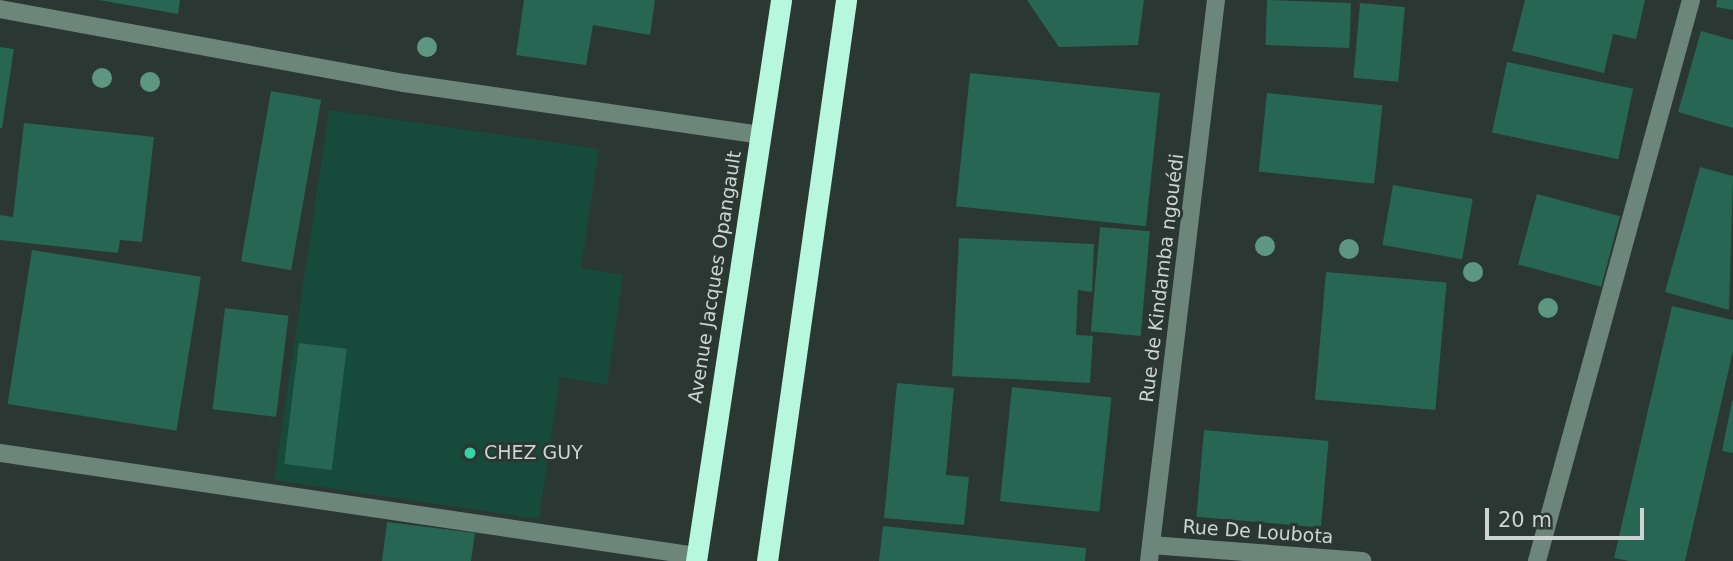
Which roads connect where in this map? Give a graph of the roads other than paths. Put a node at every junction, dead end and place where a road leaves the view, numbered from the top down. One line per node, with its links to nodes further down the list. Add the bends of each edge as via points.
1 (781, 0): 6 (highway, Avenue Jacques Opangault)
2 (846, 0): 10 (highway)
3 (1216, 0): 8 (street, Rue de Kindamba ngouédi)
4 (1691, 0): 12 (street)
5 (0, 9): 6 (street, via 404,83)
6 (761, 135): 9 (highway, Avenue Jacques Opangault)
7 (0, 453): 9 (street)
8 (1150, 553): 11 (street, Rue De Loubota)
9 (697, 559)
10 (767, 561)
11 (1362, 561)
12 (1537, 561)

